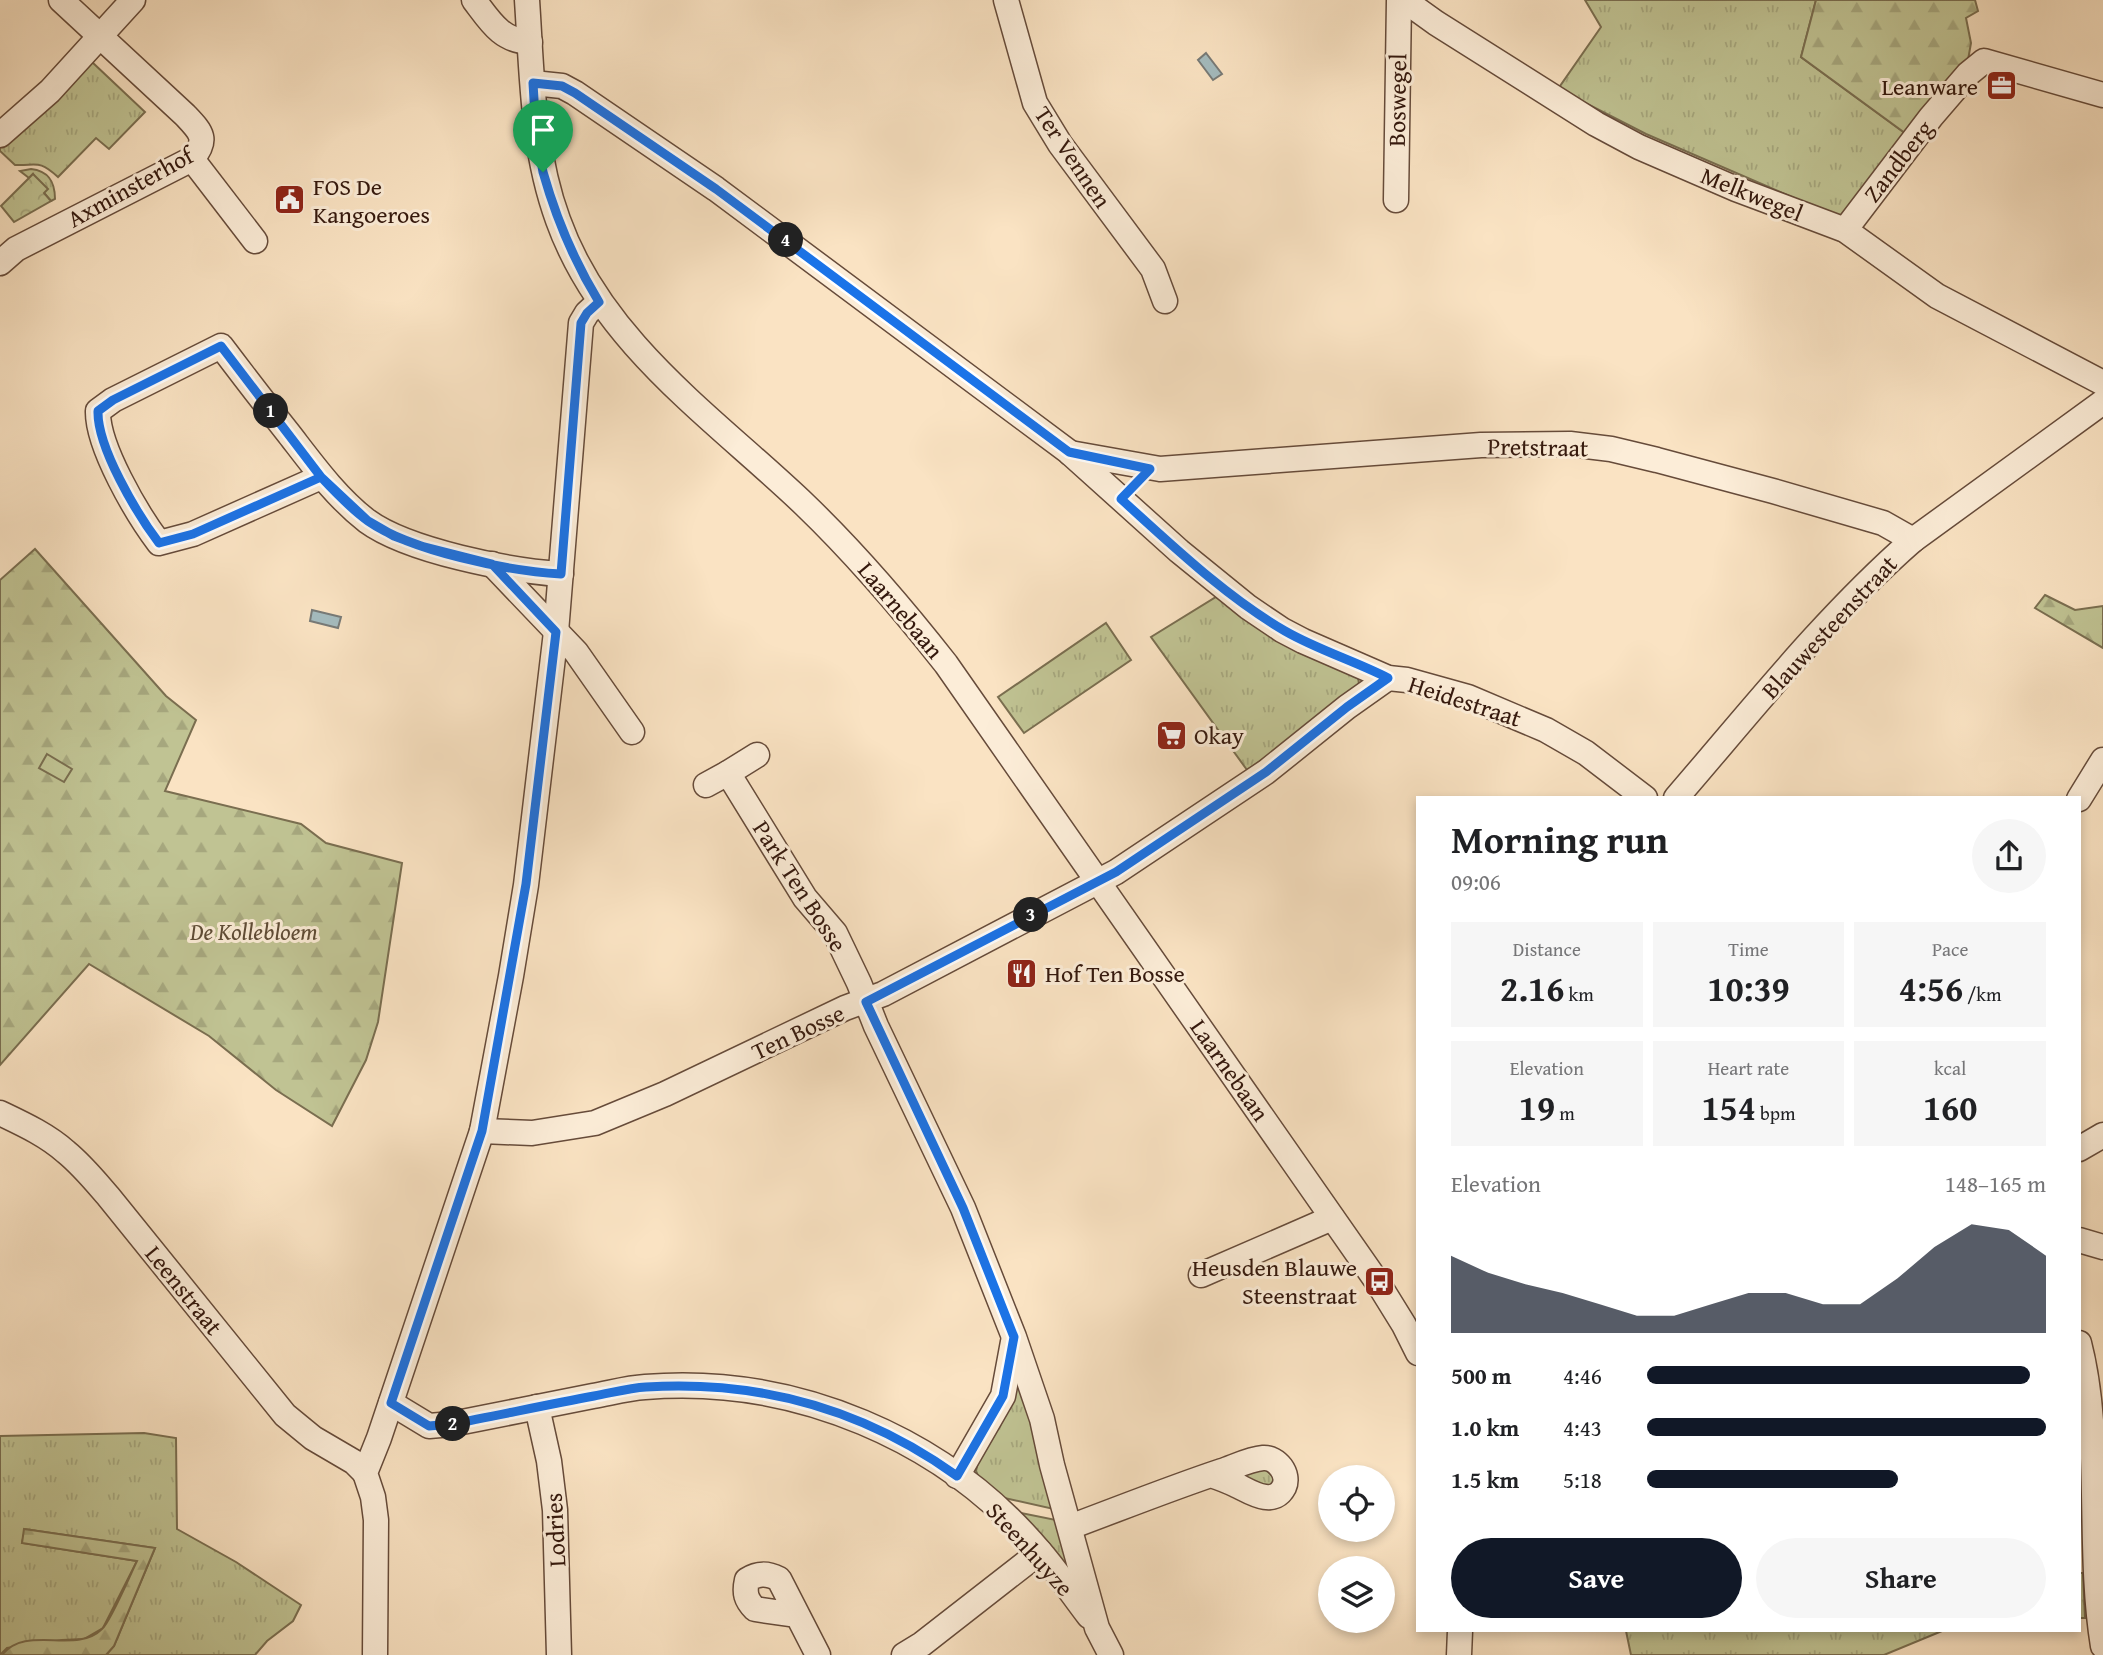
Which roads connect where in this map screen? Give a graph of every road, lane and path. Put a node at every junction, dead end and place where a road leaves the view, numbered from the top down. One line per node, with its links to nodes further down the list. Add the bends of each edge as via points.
1 (61, 0): 7 (street, Axminsterhof)
2 (133, 0): 7 (street)
3 (474, 0): 8 (street, via 503,36)
4 (527, 0): 8 (street, Laarnebaan)
5 (1006, 0): 17 (street, Ter Vennen, via 1035,103 1153,269)
6 (1401, 0): 13 (street, Boswegel); 14 (street, Melkwegel, via 1639,147)
7 (101, 37): 11 (street); 12 (street, Axminsterhof, via 198,128 201,147)
8 (530, 42): 9 (street, Laarnebaan)
9 (533, 83): 18 (street, Laarnebaan, via 540,156 553,205 570,250); 21 (street, Heidestraat, via 562,86 658,148)
10 (2103, 95): 14 (street, Zandberg, via 1984,61 1931,117)
11 (0, 135)
12 (192, 159): 15 (street); 16 (street, Axminsterhof, via 16,248)
13 (1396, 200)
14 (1845, 230): 19 (street, Melkwegel, via 1937,296)
15 (255, 241)
16 (0, 263)
17 (1166, 301)
18 (599, 302): 27 (street, via 581,323); 36 (street, Laarnebaan, via 648,360 796,496 892,596 946,664)
19 (2103, 383)
20 (2103, 402): 25 (street, Blauwesteenstraat)
21 (1069, 452): 22 (street, Pretstraat); 24 (street, Heidestraat)
22 (1150, 469): 24 (street); 25 (street, Pretstraat, via 1481,445 1570,444 1611,449 1773,491 1883,523)
23 (321, 477): 23 (street, via 221,346 98,411 102,440 159,543 193,534); 26 (street, via 368,521 394,536)
24 (1121, 499): 29 (street, Heidestraat, via 1179,551 1282,630)
25 (1913, 540): 34 (street, Blauwesteenstraat, via 1835,614)
26 (492, 564): 27 (street); 28 (street)
27 (561, 574): 28 (street)
28 (556, 632): 30 (street, via 576,652); 39 (street, via 526,884)
29 (1388, 678): 33 (street, Heidestraat, via 1468,696 1546,730 1586,753); 36 (street, via 1266,772)
30 (632, 732)
31 (757, 755): 37 (street, Park Ten Bosse, via 717,779 835,933)
32 (2103, 760): 35 (street)
33 (1642, 796)
34 (1678, 796)
35 (2081, 796)
36 (1099, 882): 37 (street, Ten Bosse); 42 (street, Laarnebaan)
37 (866, 1002): 39 (street, Ten Bosse, via 595,1123 532,1133); 46 (street, Park Ten Bosse, via 963,1208)
38 (0, 1113): 51 (street, Leenstraat, via 65,1151 108,1196 285,1415)
39 (482, 1131): 49 (street)
40 (2103, 1135): 41 (street)
41 (2081, 1148)
42 (1332, 1218): 45 (street); 48 (street, Laarnebaan, via 1378,1283)
43 (2081, 1241): 44 (street)
44 (2103, 1247)
45 (1200, 1275)
46 (1014, 1337): 53 (street, via 1003,1396); 54 (street, Park Ten Bosse, via 1042,1419)
47 (2081, 1348): 59 (street, via 2090,1380 2099,1460 2096,1582)
48 (1416, 1349)
49 (391, 1403): 50 (street, Steenhuyze, via 429,1426); 51 (street)
50 (537, 1407): 53 (street, Steenhuyze, via 644,1387 722,1388 775,1395 845,1414 898,1437); 61 (street, Lodries, via 555,1510)
51 (365, 1473): 60 (street, via 376,1520)
52 (1211, 1475): 54 (street)
53 (957, 1476): 55 (street, Steenhuyze, via 991,1502)
54 (1070, 1527): 57 (street, Park Ten Bosse)
55 (1040, 1552): 57 (street, Steenhuyze); 63 (street)
56 (796, 1615): 62 (street)
57 (1097, 1628): 64 (street)
58 (1460, 1632): 65 (street)
59 (2103, 1646)
60 (375, 1655)
61 (559, 1655)
62 (818, 1655)
63 (904, 1655)
64 (1111, 1655)
65 (1459, 1655)

